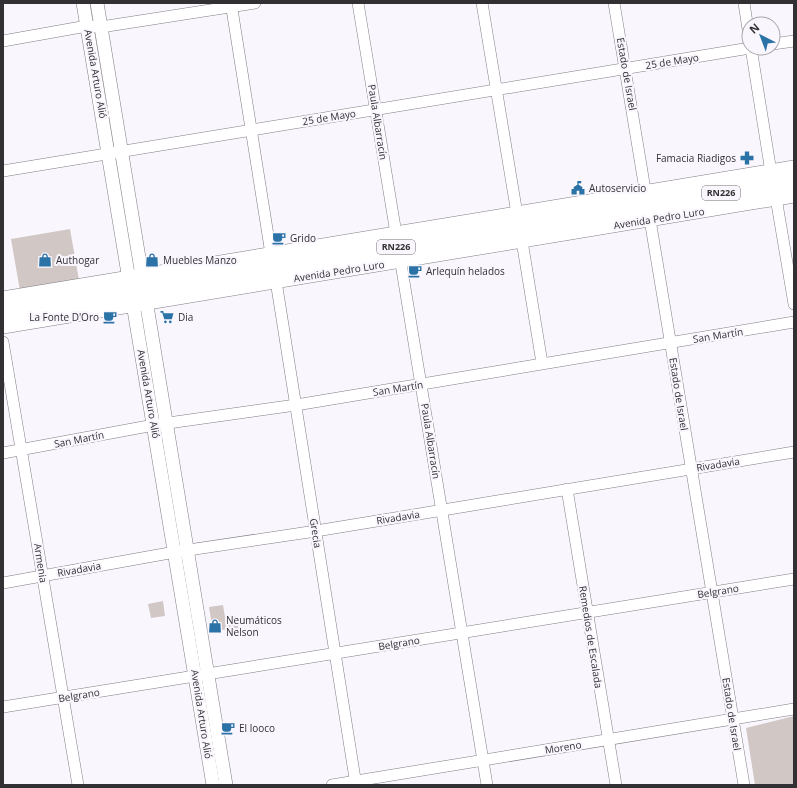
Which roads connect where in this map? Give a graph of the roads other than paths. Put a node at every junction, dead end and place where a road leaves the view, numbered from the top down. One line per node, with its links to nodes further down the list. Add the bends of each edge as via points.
1 (83, 3): 10 (main road, Avenida Arturo Alió)
2 (97, 3): 11 (main road, Avenida Arturo Alió)
3 (255, 3): 8 (street)
4 (358, 3): 19 (street, Paula Albarracín)
5 (482, 3): 18 (street)
6 (614, 3): 17 (street, Estado de Israel)
7 (744, 3): 9 (street)
8 (231, 5): 11 (street); 20 (street)
9 (746, 16)
10 (87, 26): 11 (street); 12 (street); 21 (main road, Avenida Arturo Alió)
11 (101, 27): 21 (main road, Avenida Arturo Alió)
12 (3, 41)
13 (794, 41): 14 (street)
14 (781, 43)
15 (741, 49): 17 (street, 25 de Mayo)
16 (751, 56): 24 (street)
17 (626, 68): 18 (street, 25 de Mayo); 28 (street, Estado de Israel)
18 (497, 90): 19 (street, 25 de Mayo); 29 (street)
19 (376, 110): 20 (street, 25 de Mayo); 31 (street, Paula Albarracín)
20 (252, 130): 21 (street, 25 de Mayo); 32 (street)
21 (115, 152): 23 (street, 25 de Mayo); 34 (main road, Avenida Arturo Alió)
22 (794, 168): 24 (highway, Avenida Pedro Luro)
23 (3, 171)
24 (771, 172): 28 (highway, Avenida Pedro Luro)
25 (794, 181): 28 (highway, Avenida Pedro Luro / RN226)
26 (794, 195): 27 (highway, Avenida Pedro Luro)
27 (776, 198): 28 (highway, Avenida Pedro Luro); 36 (street)
28 (649, 206): 29 (highway, Avenida Pedro Luro); 30 (highway, Avenida Pedro Luro); 31 (highway, Avenida Pedro Luro / RN226); 41 (street, Estado de Israel)
29 (517, 214): 31 (highway, Avenida Pedro Luro)
30 (522, 240): 31 (highway, Avenida Pedro Luro); 42 (street)
31 (399, 247): 32 (highway, Avenida Pedro Luro); 33 (highway, Avenida Pedro Luro); 34 (highway, Avenida Pedro Luro / RN226); 43 (street, Paula Albarracín)
32 (271, 254): 34 (highway, Avenida Pedro Luro)
33 (276, 281): 34 (highway, Avenida Pedro Luro); 44 (street, Grecia)
34 (137, 290): 35 (highway, Avenida Pedro Luro); 37 (highway, Avenida Pedro Luro / RN226); 39 (highway, Avenida Pedro Luro); 45 (main road, Avenida Arturo Alió)
35 (3, 299)
36 (794, 304)
37 (3, 312)
38 (794, 322): 41 (street, San Martín)
39 (3, 326)
40 (3, 342): 46 (street, Armenia)
41 (670, 342): 42 (street, San Martín); 49 (street, Estado de Israel)
42 (542, 363): 43 (street, San Martín)
43 (421, 384): 44 (street, San Martín); 51 (street, Paula Albarracín)
44 (296, 405): 45 (street, San Martín); 52 (street, Grecia)
45 (160, 425): 46 (street, San Martín); 53 (main road, Avenida Arturo Alió)
46 (22, 450): 48 (street, San Martín); 54 (street, Armenia)
47 (794, 452): 49 (street, Rivadavia)
48 (3, 453)
49 (691, 469): 50 (street, Rivadavia); 57 (street, Estado de Israel)
50 (567, 489): 51 (street, Rivadavia); 58 (street, Remedios de Escalada)
51 (442, 510): 52 (street, Rivadavia); 59 (street, Paula Albarracín)
52 (316, 531): 53 (street, Rivadavia); 60 (street, Grecia)
53 (182, 551): 54 (street, Rivadavia); 61 (main road, Avenida Arturo Alió)
54 (43, 576): 56 (street, Rivadavia); 62 (street, Armenia)
55 (794, 578): 57 (street, Belgrano)
56 (3, 583)
57 (712, 592): 58 (street, Belgrano); 65 (street, Estado de Israel)
58 (587, 612): 59 (street, Belgrano); 66 (street, Remedios de Escalada)
59 (462, 632): 60 (street, Belgrano); 67 (street, Paula Albarracín)
60 (335, 653): 61 (street, Belgrano); 68 (street, Grecia)
61 (201, 675): 62 (street, Belgrano); 70 (main road, Avenida Arturo Alió); 71 (main road, Avenida Arturo Alió)
62 (63, 697): 63 (street, Belgrano); 69 (street, Armenia)
63 (3, 707)
64 (794, 709): 65 (street, Moreno)
65 (733, 719): 66 (street, Moreno); 75 (street, Estado de Israel)
66 (608, 740): 67 (street, Moreno); 74 (street, Remedios de Escalada)
67 (483, 760): 68 (street, Moreno); 73 (street, Paula Albarracín)
68 (356, 783): 72 (street, Moreno)
69 (78, 785)
70 (213, 785)
71 (226, 785)
72 (332, 785)
73 (487, 785)
74 (616, 785)
75 (744, 785)

